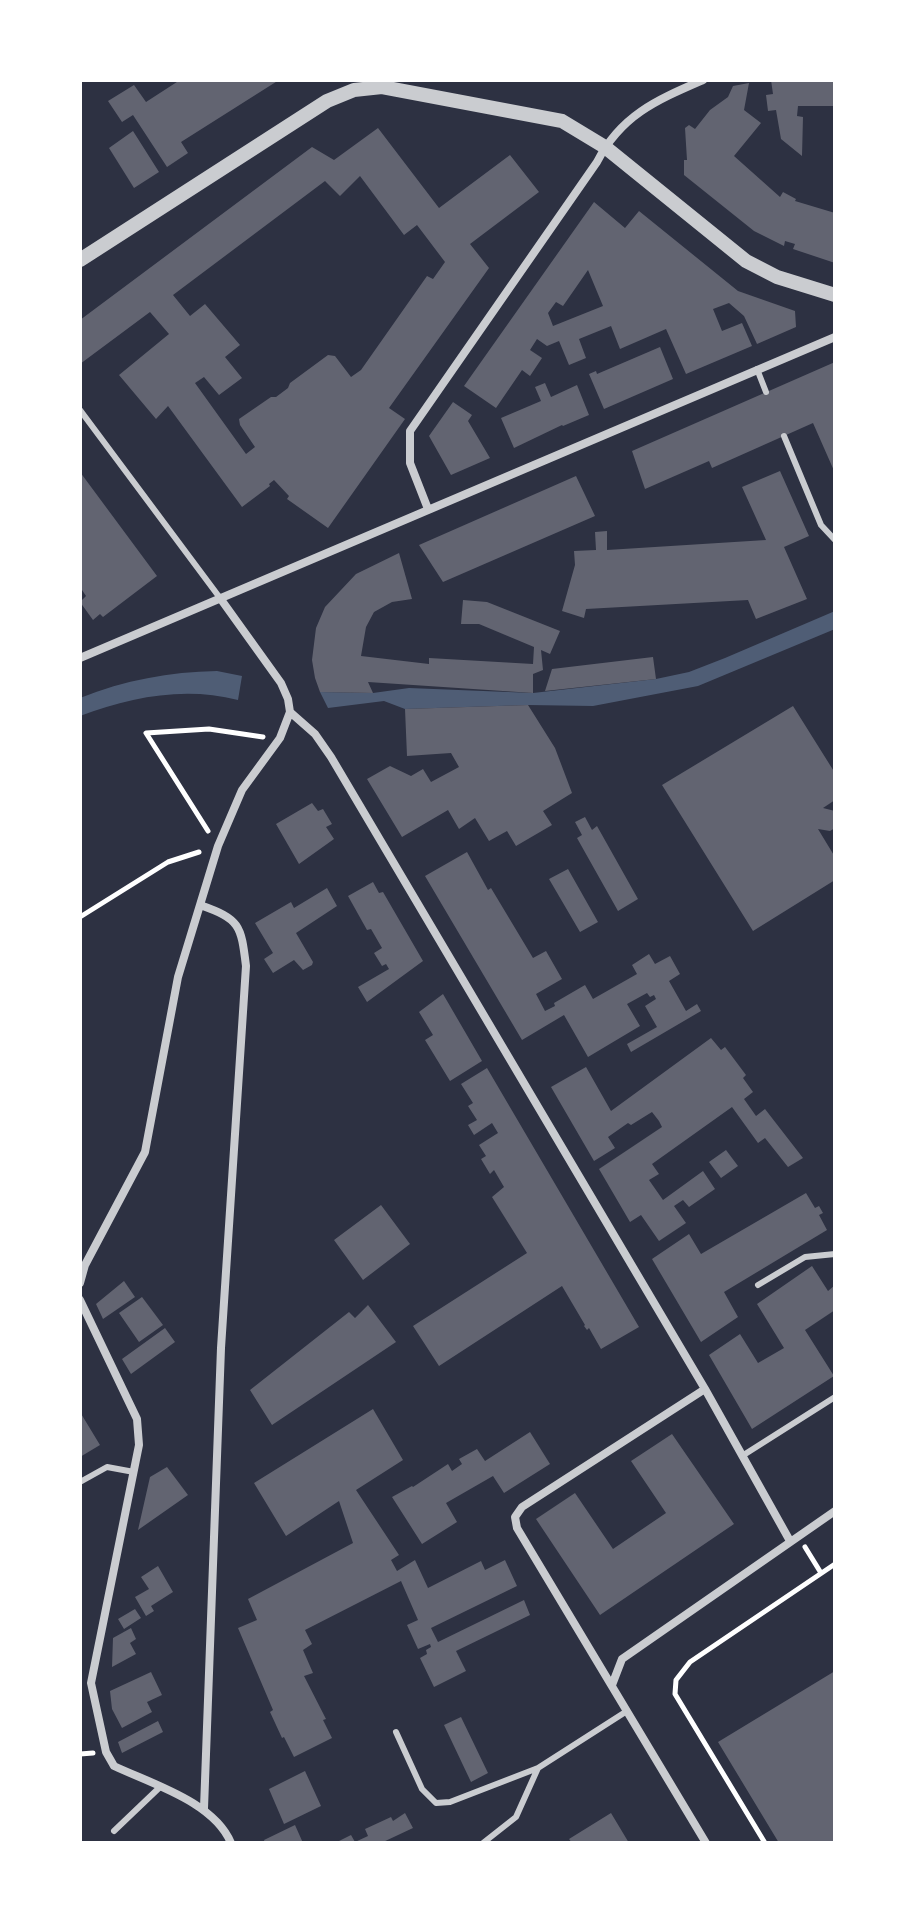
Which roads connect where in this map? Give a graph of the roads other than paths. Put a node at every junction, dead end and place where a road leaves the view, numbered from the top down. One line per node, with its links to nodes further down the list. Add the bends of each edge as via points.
1 (703, 80): 3 (street, via 650,103)
2 (383, 84): 3 (street, via 546,116); 4 (street, via 327,101)
3 (605, 147): 5 (street, via 746,261); 11 (street, via 410,431 410,463)
4 (80, 260)
5 (835, 295)
6 (835, 337): 7 (street)
7 (757, 369): 8 (lane); 11 (street)
8 (766, 392)
9 (80, 410): 13 (lane)
10 (784, 436): 12 (lane, via 821,525)
11 (428, 509): 13 (street)
12 (835, 540)
13 (220, 598): 14 (street); 15 (street, via 281,683)
14 (80, 658)
15 (290, 712): 16 (street, via 280,738 242,790); 21 (street, via 331,757)
16 (199, 908): 18 (street, via 178,977 145,1152); 33 (street, via 234,919 242,932 246,966 221,1348)
17 (835, 1254): 19 (lane, via 805,1257)
18 (80, 1283)
19 (758, 1285)
20 (80, 1300): 24 (street, via 137,1419)
21 (705, 1389): 23 (street); 28 (street, via 522,1507 515,1517)
22 (835, 1397): 23 (lane)
23 (742, 1456): 27 (street)
24 (134, 1472): 25 (lane, via 107,1467); 32 (street, via 91,1683 114,1766)
25 (80, 1482)
26 (835, 1511): 27 (street)
27 (794, 1538): 28 (street, via 622,1659)
28 (612, 1685): 29 (street)
29 (627, 1711): 31 (lane); 37 (street)
30 (396, 1732): 31 (lane, via 422,1789 436,1803)
31 (538, 1768): 36 (lane, via 516,1817)
32 (159, 1788): 33 (street); 34 (lane)
33 (204, 1808): 35 (street)
34 (114, 1831)
35 (231, 1843)
36 (483, 1843)
37 (706, 1843)

